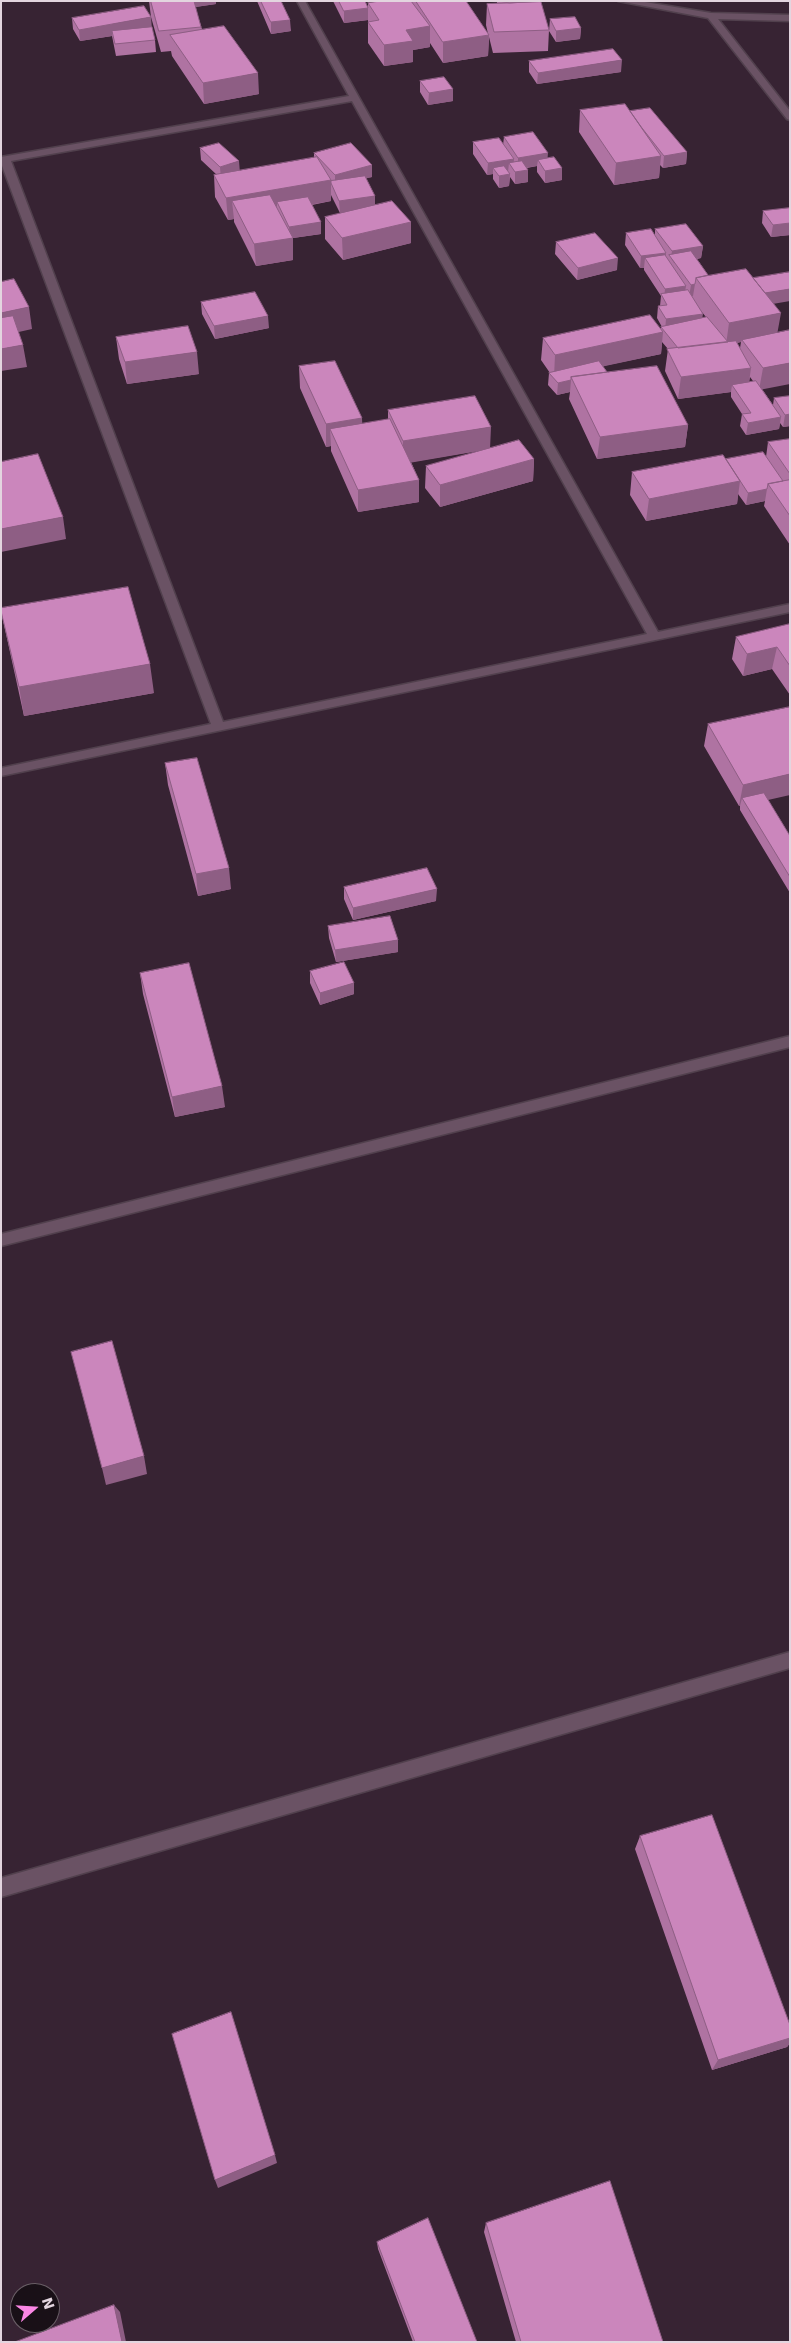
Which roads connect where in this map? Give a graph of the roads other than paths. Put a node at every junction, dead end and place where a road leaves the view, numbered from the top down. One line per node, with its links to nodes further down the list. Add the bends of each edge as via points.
1 (301, 1): 5 (street)
2 (622, 1): 3 (street)
3 (711, 16): 4 (street); 6 (street)
4 (790, 18)
5 (354, 98): 7 (street); 9 (street)
6 (790, 117)
7 (3, 160): 10 (street)
8 (790, 608): 9 (street)
9 (654, 636): 10 (street)
10 (219, 728): 11 (street)
11 (1, 772)
12 (790, 1041): 13 (street)
13 (1, 1240)
14 (790, 1660): 15 (street)
15 (1, 1888)

